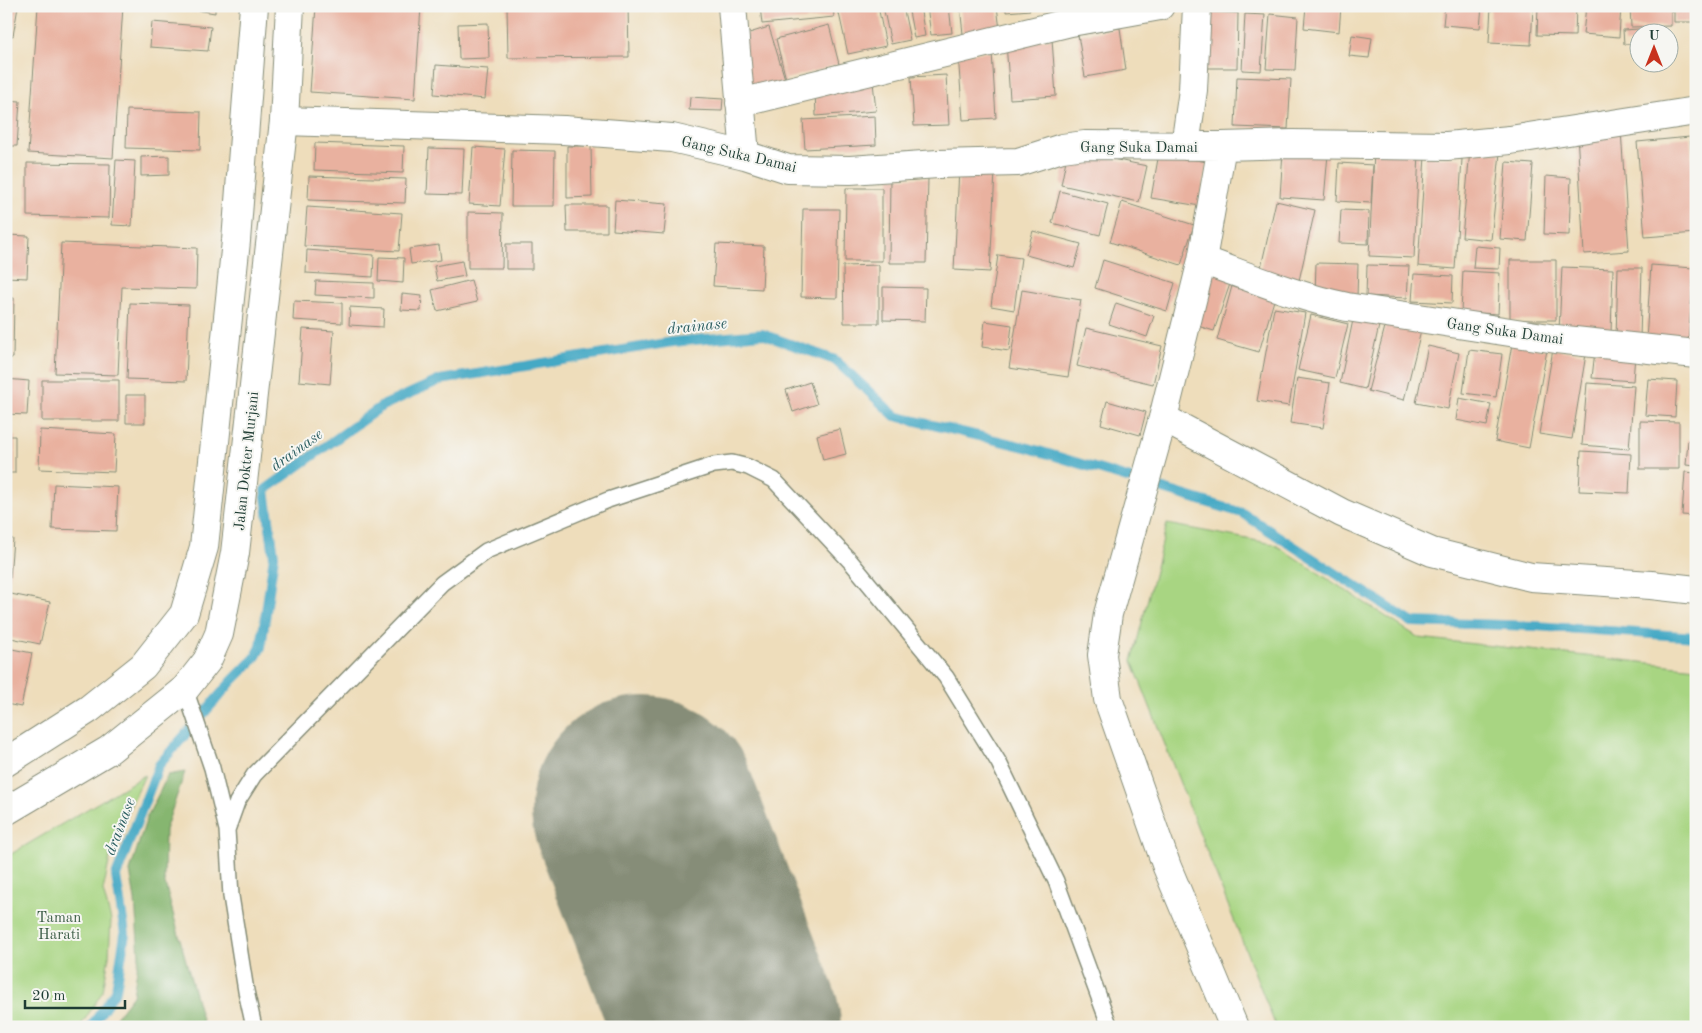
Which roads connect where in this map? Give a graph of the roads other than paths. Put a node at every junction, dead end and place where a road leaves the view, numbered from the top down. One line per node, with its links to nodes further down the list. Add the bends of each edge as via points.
1 (254, 6): 13 (street)
2 (290, 6): 8 (street, Jalan Dokter Murjani)
3 (732, 6): 6 (street)
4 (1160, 6): 6 (street, via 1070,22)
5 (1197, 6): 9 (street, via 1194,90)
6 (740, 103): 11 (street)
7 (1696, 111): 10 (street, Gang Suka Damai, via 1510,140 1447,146)
8 (284, 121): 11 (street, Gang Suka Damai, via 564,130 672,138); 14 (street, Jalan Dokter Murjani)
9 (1184, 146): 10 (street, Gang Suka Damai); 11 (street, Gang Suka Damai, via 1085,145 1062,148 1018,162 850,170 788,169)
10 (1222, 146): 12 (street)
11 (745, 155)
12 (1202, 260): 15 (street, Gang Suka Damai, via 1279,288 1347,307 1556,339); 16 (street)
13 (226, 332): 14 (street); 17 (street)
14 (260, 334): 18 (street, Jalan Dokter Murjani)
15 (1696, 354)
16 (1163, 418): 19 (street, via 1342,513 1432,552 1531,577); 26 (street, via 1108,614 1102,655 1108,699 1167,867)
17 (204, 547): 18 (street); 21 (street, via 184,614 143,666 89,709)
18 (235, 553): 20 (street, Jalan Dokter Murjani, via 219,634 207,661)
19 (1696, 590)
20 (186, 689): 22 (street, Jalan Dokter Murjani, via 110,750); 23 (lane, via 212,768)
21 (6, 762)
22 (6, 811)
23 (227, 830): 24 (lane, via 231,896); 25 (lane, via 237,802 254,775 442,583 486,551 608,500 732,462 774,480 851,562 946,677 999,763 1056,881)
24 (254, 1027)
25 (1110, 1027)
26 (1234, 1027)

